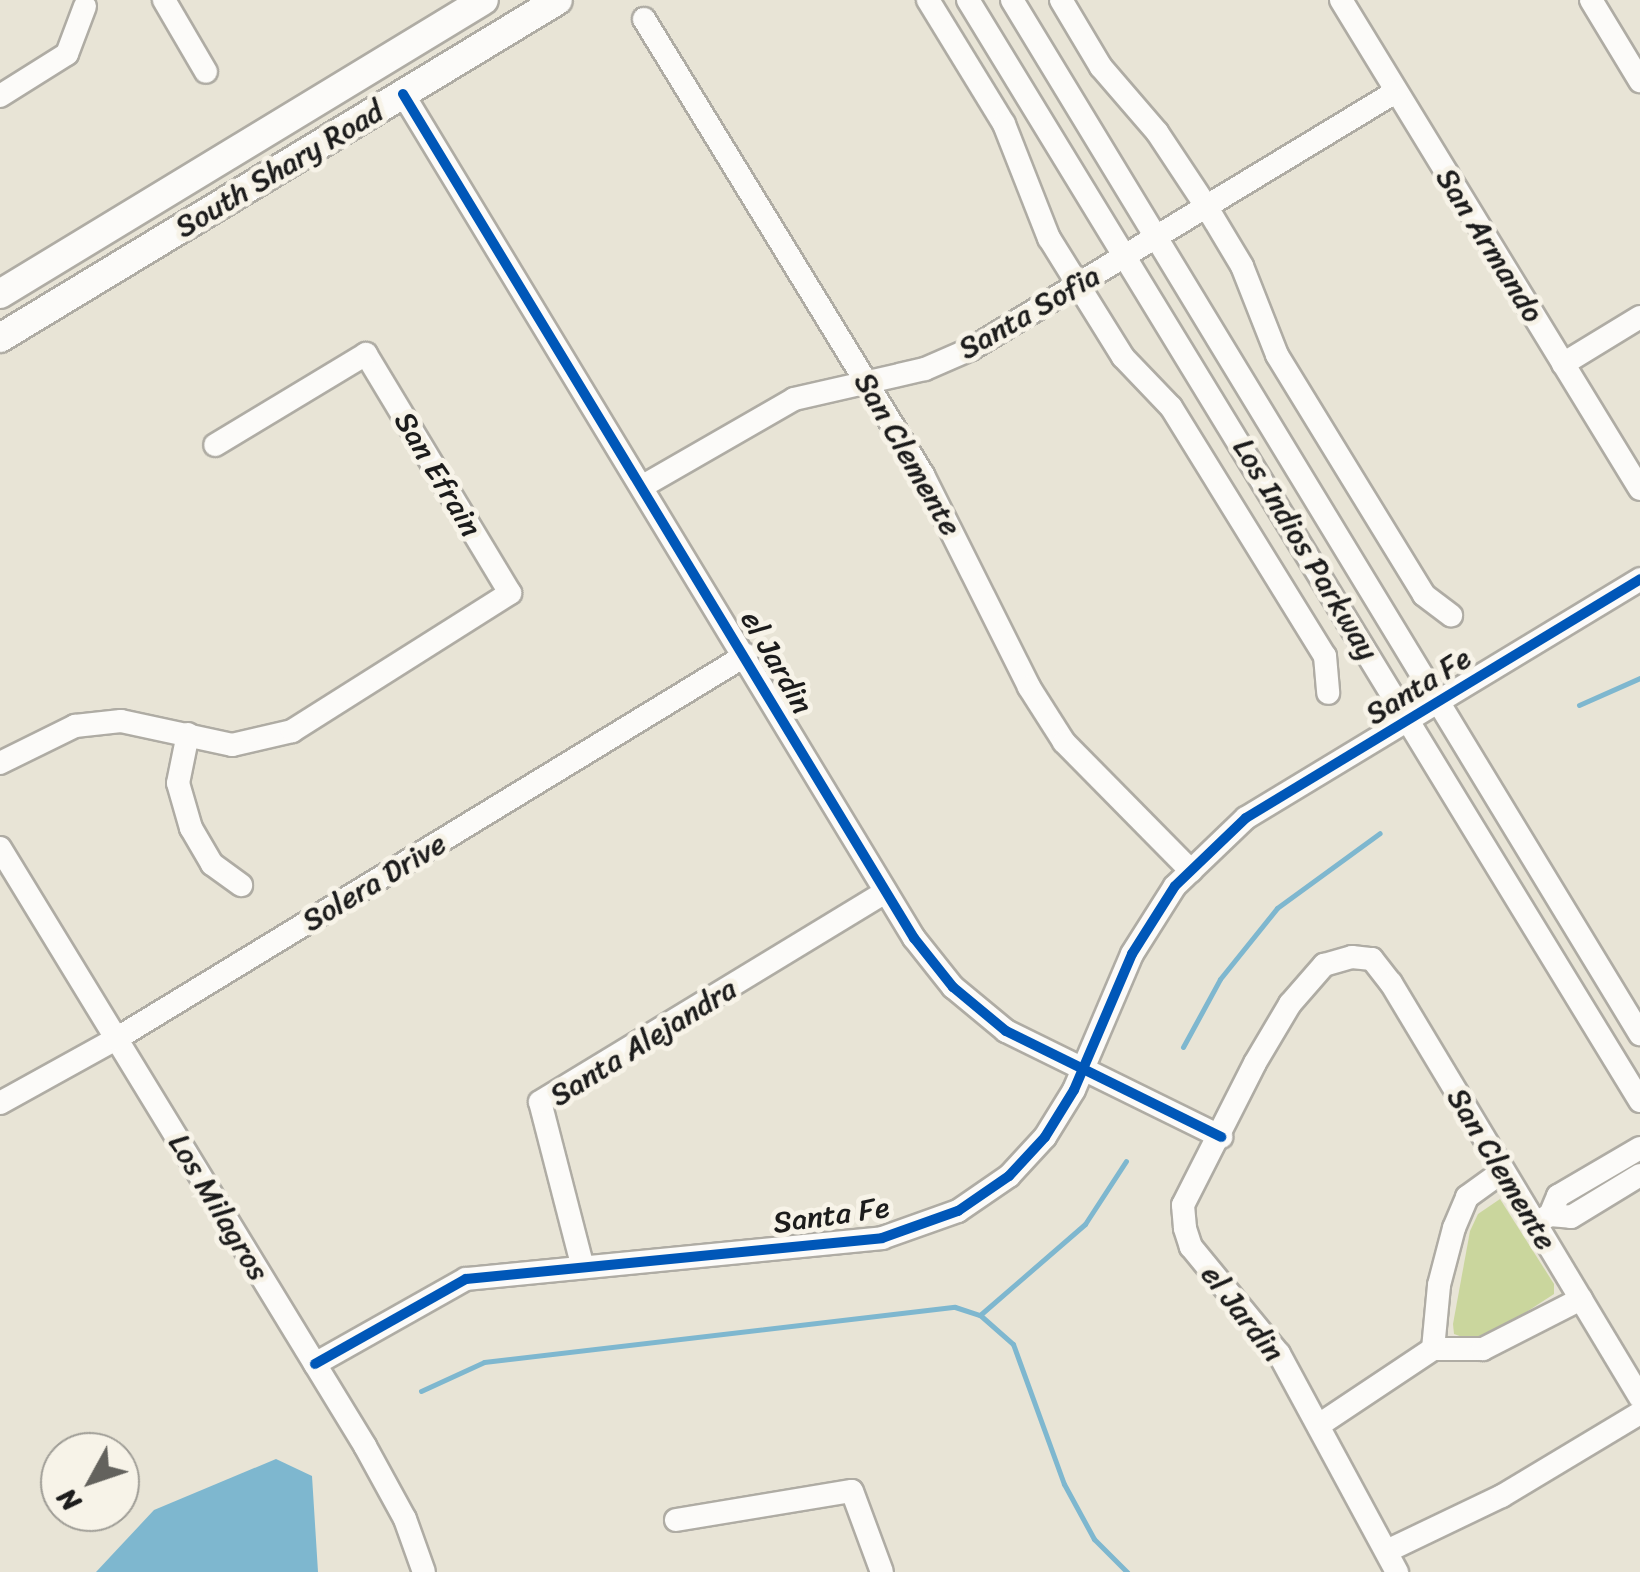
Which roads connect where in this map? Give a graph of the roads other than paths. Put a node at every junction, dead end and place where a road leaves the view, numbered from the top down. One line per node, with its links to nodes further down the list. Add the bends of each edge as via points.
1 (164, 0): 12 (street)
2 (484, 0): 21 (main road, South Shary Road)
3 (558, 0): 15 (main road, South Shary Road)
4 (928, 0): 20 (street, via 1004,124 1029,199)
5 (968, 0): 19 (street, Los Indios Parkway)
6 (1012, 0): 18 (street, Los Indios Parkway)
7 (1061, 0): 17 (street, via 1100,67 1158,132)
8 (1340, 0): 14 (street, San Armando)
9 (1591, 0): 13 (street)
10 (85, 2): 16 (street, via 67,54)
11 (644, 19): 25 (street, San Clemente)
12 (206, 72)
13 (1640, 81)
14 (1396, 92): 17 (street, Santa Sofia); 24 (street, San Armando)
15 (403, 94): 23 (main road, South Shary Road); 27 (street, el Jardin)
16 (0, 96)
17 (1206, 206): 18 (street, Santa Sofia); 30 (street, via 1242,266 1277,356 1424,595)
18 (1155, 236): 19 (street, Santa Sofia); 33 (street, Los Indios Parkway)
19 (1128, 254): 20 (street, Santa Sofia); 34 (street, Los Indios Parkway)
20 (1077, 284): 25 (street, Santa Sofia, via 972,349 925,368); 32 (street, via 1122,356 1172,407 1325,656)
21 (0, 294)
22 (1640, 318): 24 (street)
23 (0, 338)
24 (1563, 364): 28 (street, San Armando)
25 (865, 380): 27 (street, Santa Sofia, via 767,412); 38 (street, San Clemente, via 942,508 1029,687 1064,742)
26 (215, 444): 35 (street, San Efrain, via 366,354 510,594 292,730 232,745)
27 (643, 486): 31 (street, el Jardin)
28 (1640, 489)
29 (1640, 579): 33 (street, Santa Fe)
30 (1451, 614)
31 (746, 656): 40 (street, el Jardin); 42 (street, Solera Drive)
32 (1328, 693)
33 (1438, 703): 34 (street, Santa Fe); 41 (street, Los Indios Parkway)
34 (1410, 720): 38 (street, Santa Fe, via 1246,818); 44 (street, Los Indios Parkway)
35 (188, 734): 36 (street, via 132,720 75,726); 39 (street, via 178,783 191,828 212,864)
36 (0, 763)
37 (0, 848): 42 (street, Los Milagros)
38 (1191, 871): 43 (street, Santa Fe, via 1132,954)
39 (241, 886)
40 (885, 892): 43 (street, el Jardin, via 953,987 1006,1031); 51 (street, Santa Alejandra, via 540,1102)
41 (1640, 1034)
42 (116, 1039): 45 (street, Solera Drive); 54 (street, Los Milagros)
43 (1082, 1071): 46 (street, el Jardin); 51 (street, Santa Fe, via 1045,1137 1009,1176 958,1210 882,1238)
44 (1640, 1101)
45 (0, 1103)
46 (1221, 1138): 48 (street, San Clemente, via 1290,1004 1324,965 1352,957 1372,960 1390,983); 57 (street, el Jardin, via 1183,1205 1184,1228 1191,1247 1279,1354)
47 (1640, 1148): 50 (street, via 1558,1196)
48 (1503, 1171): 50 (street, San Clemente); 53 (street, via 1467,1198 1454,1228)
49 (1640, 1176): 50 (street, via 1570,1217)
50 (1542, 1219): 52 (street, San Clemente)
51 (582, 1264): 54 (street, Santa Fe, via 466,1279)
52 (1580, 1299): 53 (street, via 1484,1349); 55 (street, San Clemente)
53 (1432, 1349): 57 (street)
54 (315, 1364): 60 (street, Los Milagros, via 406,1518)
55 (1640, 1398)
56 (1640, 1413): 59 (street)
57 (1319, 1426): 59 (street, el Jardin)
58 (676, 1520): 61 (street, via 852,1492)
59 (1392, 1561)
60 (424, 1572)
61 (882, 1572)

